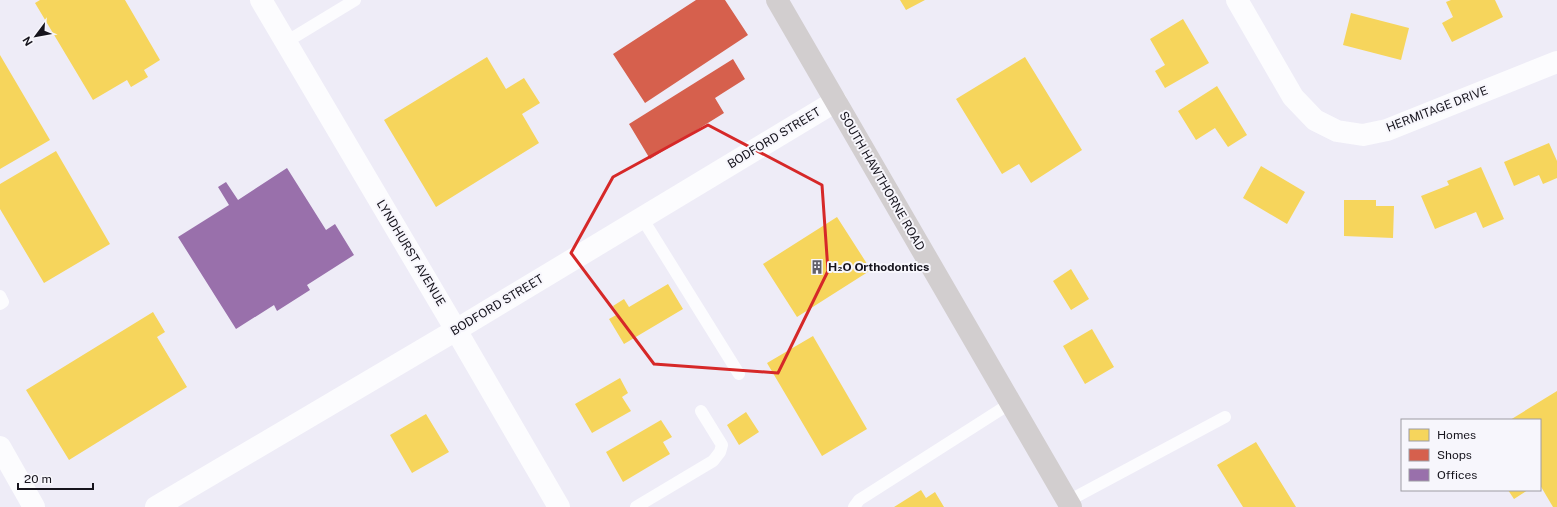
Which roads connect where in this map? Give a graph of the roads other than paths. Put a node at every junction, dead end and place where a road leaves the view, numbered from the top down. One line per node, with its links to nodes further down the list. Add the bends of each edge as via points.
1 (261, 0): 5 (street, LYNDHURST AVENUE)
2 (355, 0): 5 (lane)
3 (777, 0): 7 (main road, SOUTH HAWTHORNE ROAD)
4 (1237, 0): 6 (street, HERMITAGE DRIVE, via 1293,97 1315,120 1337,131 1363,135 1387,130)
5 (286, 42): 11 (street, LYNDHURST AVENUE)
6 (1557, 62)
7 (836, 101): 8 (street, BODFORD STREET); 13 (main road, SOUTH HAWTHORNE ROAD)
8 (642, 218): 11 (street, BODFORD STREET); 12 (lane)
9 (0, 296): 10 (lane, via 3,302)
10 (0, 304)
11 (456, 330): 19 (street, BODFORD STREET); 20 (street, LYNDHURST AVENUE)
12 (739, 374)
13 (1011, 403): 17 (main road, SOUTH HAWTHORNE ROAD); 22 (lane, via 859,500)
14 (701, 411): 21 (lane, via 722,445 720,452 713,460)
15 (1225, 417): 17 (lane)
16 (0, 447): 18 (street)
17 (1069, 504)
18 (34, 507)
19 (156, 507)
20 (558, 507)
21 (636, 507)
22 (854, 507)

